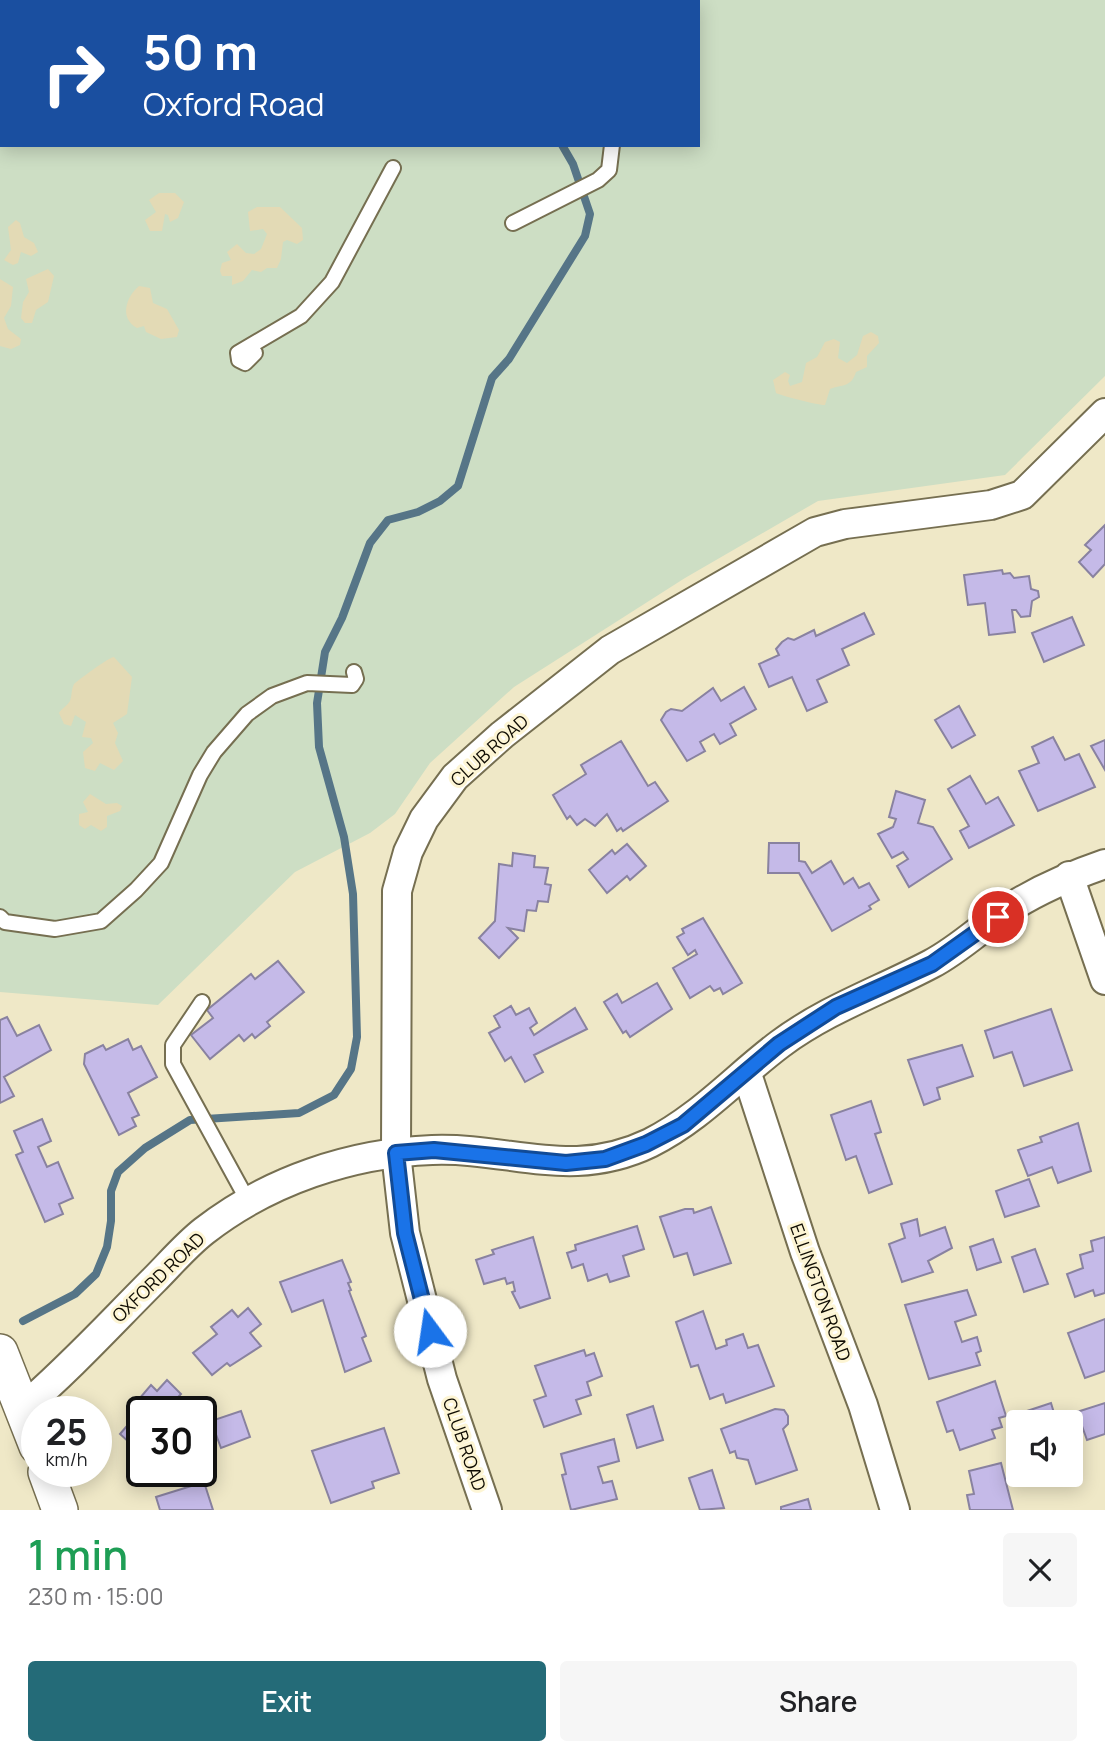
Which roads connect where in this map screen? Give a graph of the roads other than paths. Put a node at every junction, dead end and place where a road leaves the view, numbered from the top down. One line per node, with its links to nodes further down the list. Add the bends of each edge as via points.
1 (612, 147): 3 (lane, via 609,170 598,180)
2 (393, 168): 4 (lane, via 332,282 301,316 244,347 239,360 245,363)
3 (513, 223)
4 (255, 353)
5 (1105, 414): 13 (street, CLUB ROAD, via 1022,495 991,505 845,524 789,545 610,650 455,777 424,819 397,891)
6 (354, 672): 9 (lane, via 352,685 307,683 272,696 230,732 200,775 161,863 101,920 55,929 5,922)
7 (1105, 864): 8 (street, OXFORD ROAD)
8 (1069, 876): 10 (street); 12 (street, OXFORD ROAD, via 1014,905 932,964 836,1007 779,1044)
9 (0, 917)
10 (1105, 980)
11 (202, 1002): 14 (lane, via 173,1045 173,1064)
12 (747, 1074): 13 (street, OXFORD ROAD, via 683,1125 605,1159 566,1163 434,1150); 21 (street, ELLINGTON ROAD)
13 (396, 1153): 14 (street, OXFORD ROAD, via 340,1162); 20 (street, CLUB ROAD, via 408,1246 442,1380)
14 (248, 1201): 16 (street, OXFORD ROAD, via 202,1233)
15 (0, 1352): 17 (street)
16 (37, 1396)
17 (21, 1403)
18 (52, 1487): 19 (street)
19 (60, 1510)
20 (487, 1510)
21 (895, 1510)

